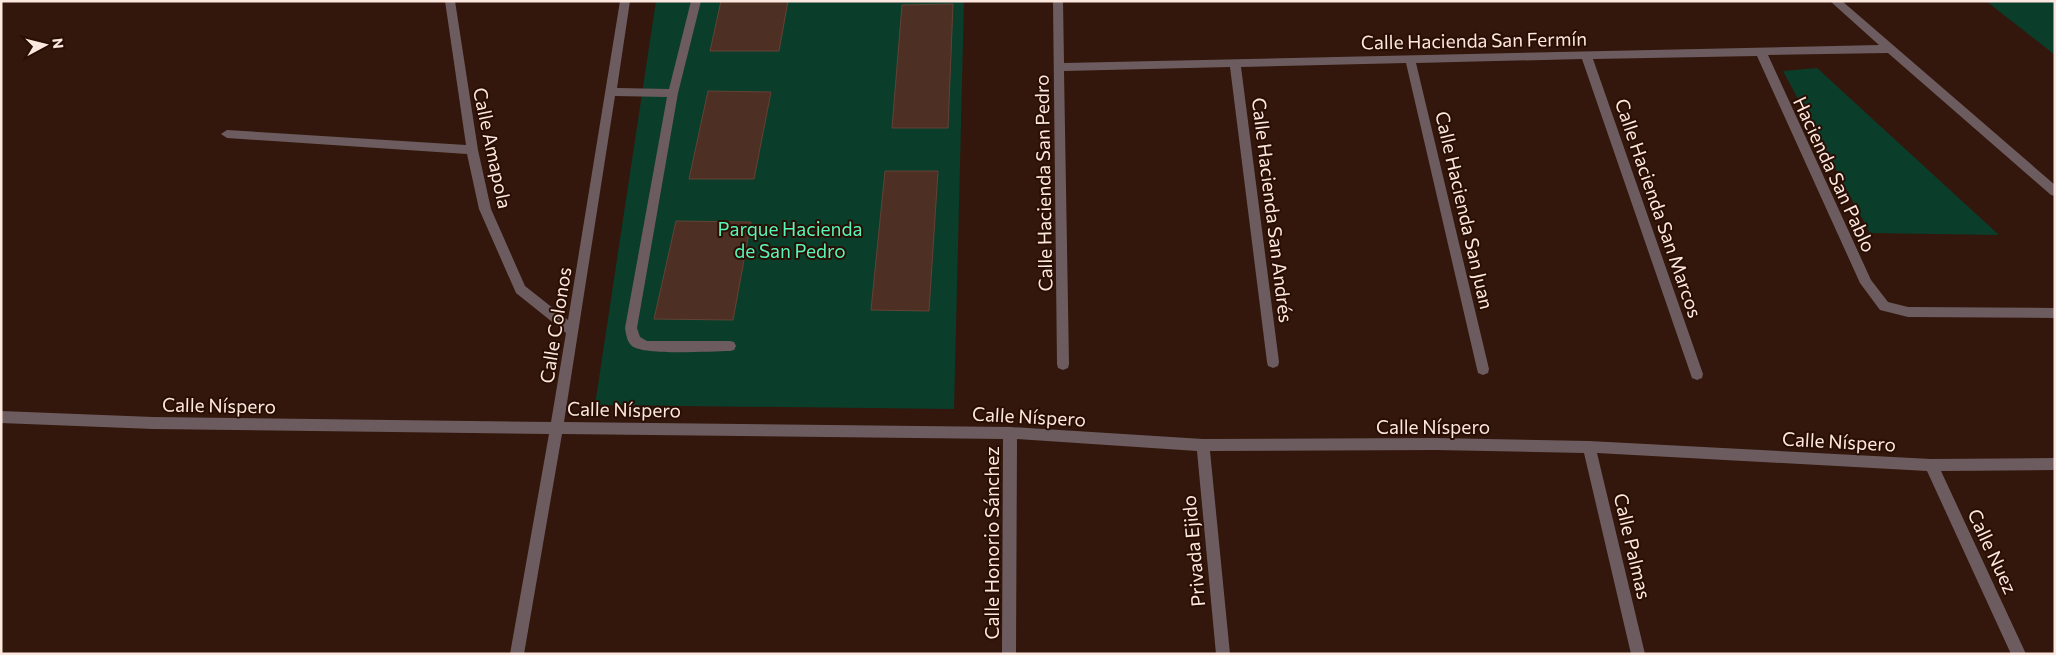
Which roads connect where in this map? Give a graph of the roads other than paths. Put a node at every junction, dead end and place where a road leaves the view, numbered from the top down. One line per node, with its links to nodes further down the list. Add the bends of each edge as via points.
1 (450, 1): 15 (street, Calle Amapola)
2 (625, 1): 12 (street, Calle Colonos)
3 (696, 1): 13 (street)
4 (1058, 1): 11 (street, Calle Hacienda San Pedro)
5 (1835, 1): 6 (street)
6 (1890, 49): 7 (street, Calle Hacienda San Fermín); 16 (street)
7 (1761, 52): 8 (street, Calle Hacienda San Fermín); 17 (street, Hacienda San Pablo, via 1866,283 1884,306 1908,312)
8 (1586, 55): 9 (street, Calle Hacienda San Fermín); 23 (street, Calle Hacienda San Marcos)
9 (1410, 59): 10 (street, Calle Hacienda San Fermín); 22 (street, Calle Hacienda San Juan)
10 (1236, 63): 11 (street, Calle Hacienda San Fermín); 20 (street, Calle Hacienda San Andrés)
11 (1059, 67): 21 (street, Calle Hacienda San Pedro)
12 (611, 92): 13 (street); 18 (street, Calle Colonos)
13 (673, 93): 19 (street, via 632,337 647,346)
14 (227, 134): 15 (street)
15 (472, 150): 18 (street, Calle Amapola, via 485,209 520,289)
16 (2055, 192)
17 (2055, 313)
18 (573, 332): 25 (street, Calle Colonos)
19 (730, 346)
20 (1273, 362)
21 (1063, 364)
22 (1483, 369)
23 (1697, 374)
24 (1, 417): 25 (street, Calle Níspero, via 153,423)
25 (558, 427): 26 (street, Calle Níspero); 31 (street, Calle Colonos)
26 (1010, 433): 27 (street, Calle Níspero); 32 (street, Calle Honorio Sánchez)
27 (1204, 445): 28 (street, Calle Níspero); 33 (street, Privada Ejido)
28 (1589, 446): 30 (street, Calle Níspero); 34 (street, Calle Palmas)
29 (2055, 464): 30 (street, Calle Níspero)
30 (1931, 465): 35 (street, Calle Nuez)
31 (517, 654)
32 (1009, 654)
33 (1223, 654)
34 (1638, 654)
35 (2019, 654)

